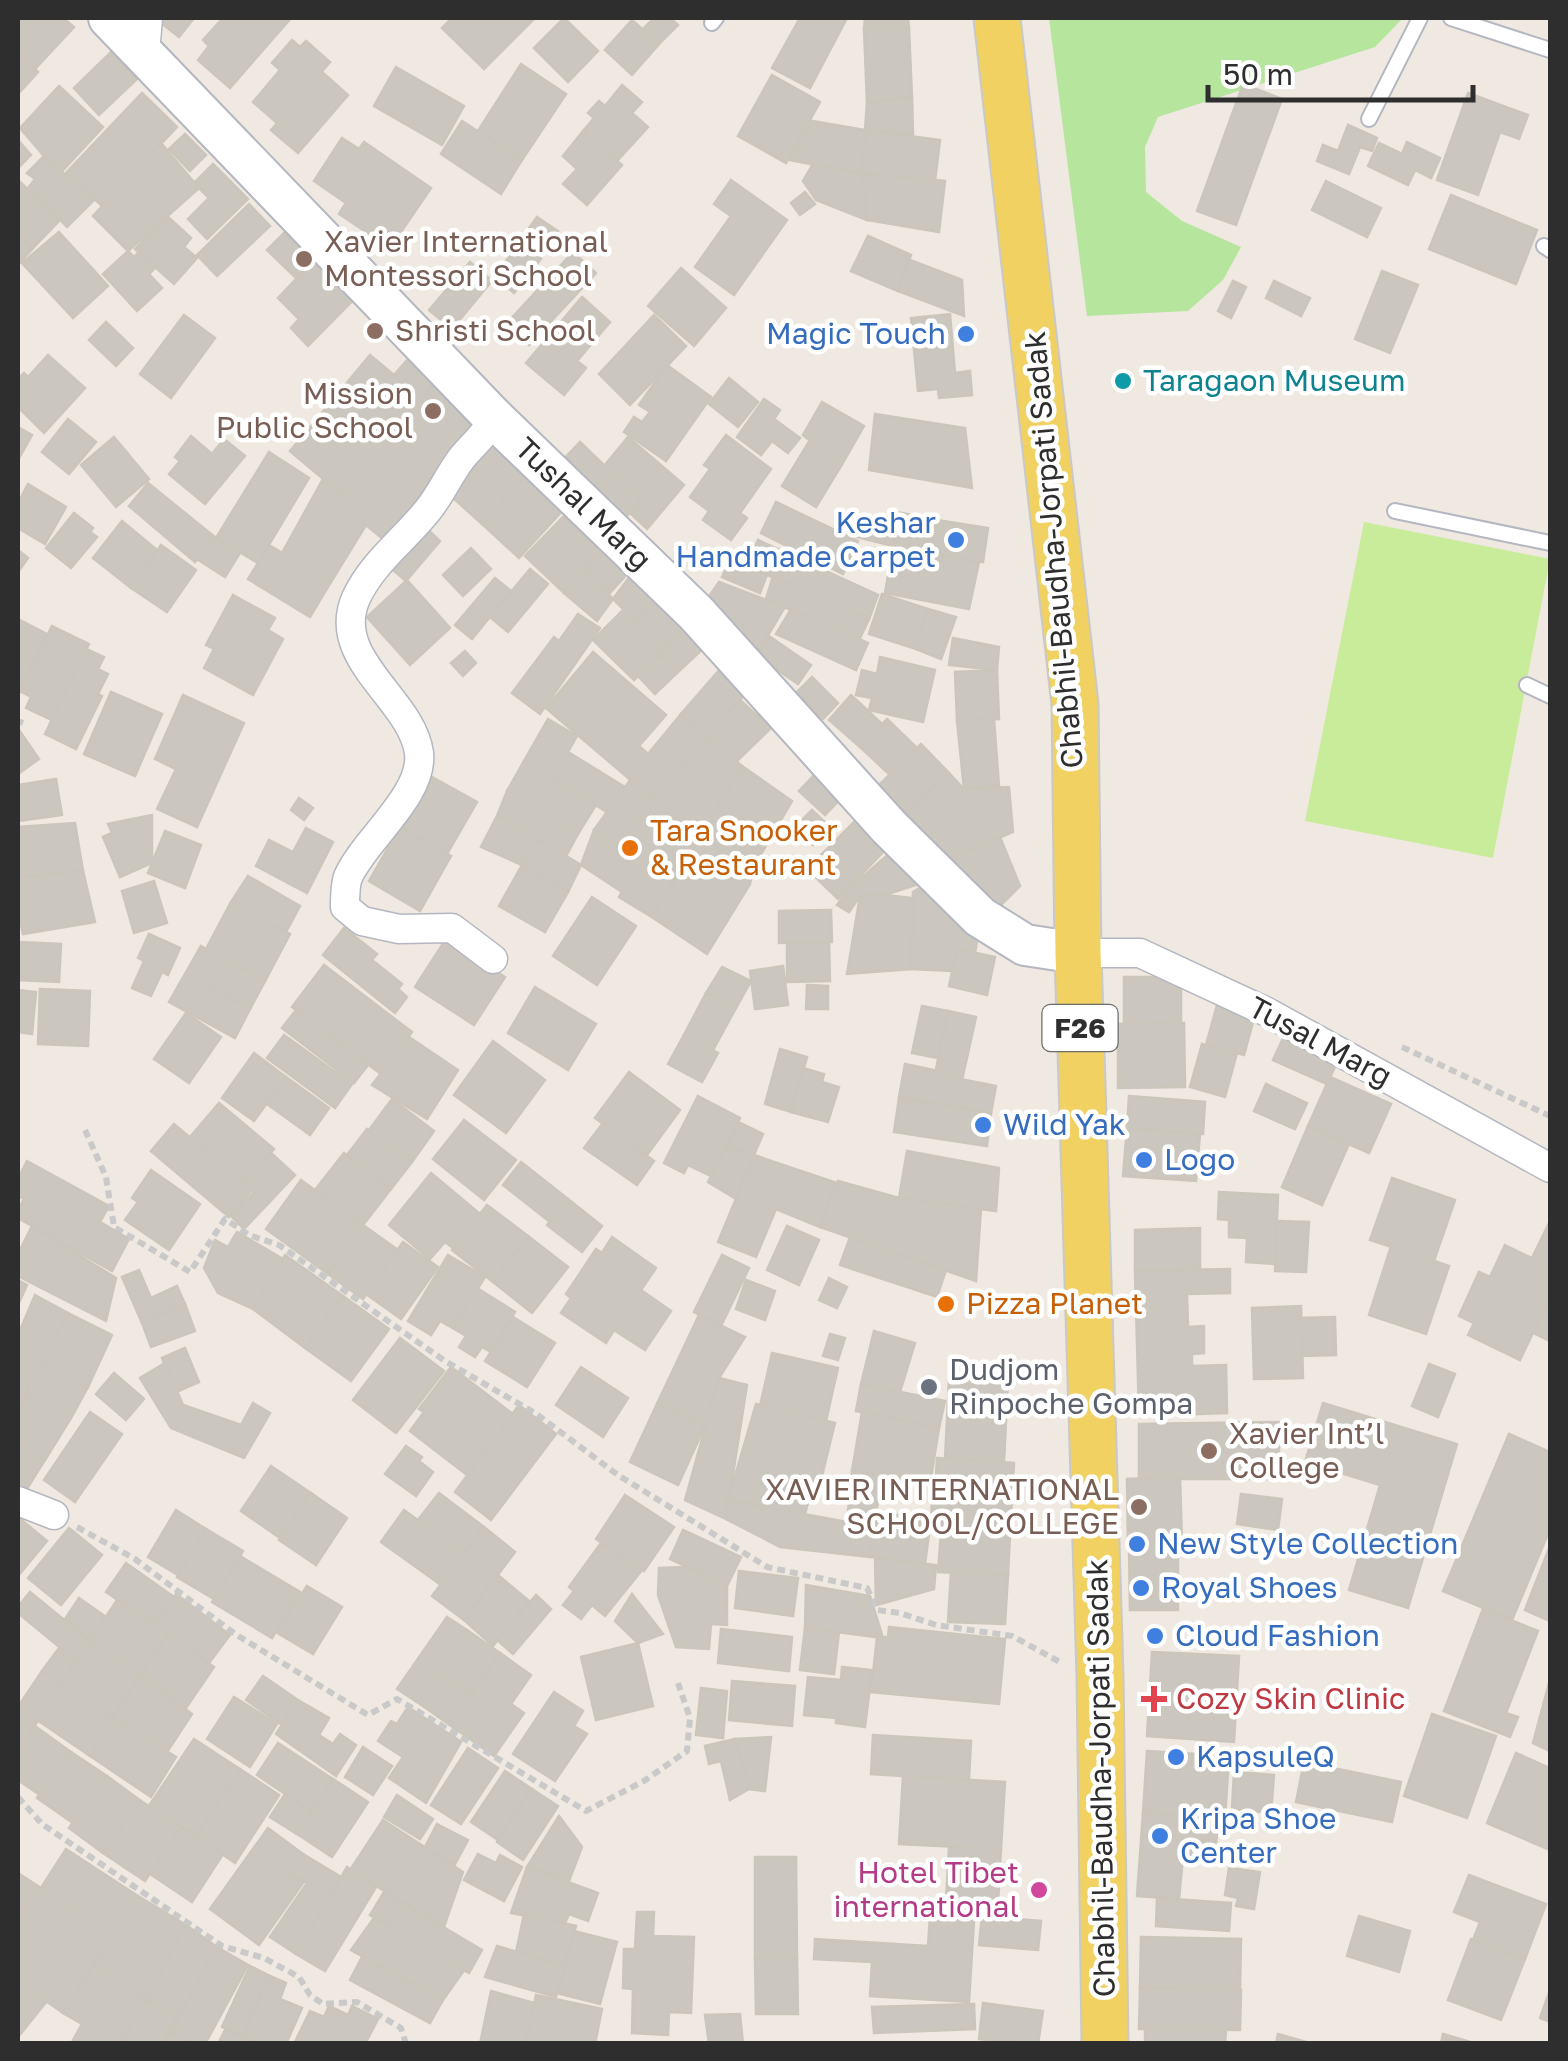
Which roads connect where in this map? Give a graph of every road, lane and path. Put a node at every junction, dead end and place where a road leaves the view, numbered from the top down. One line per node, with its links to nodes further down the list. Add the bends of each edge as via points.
1 (109, 18): 5 (street, Tushal Marg)
2 (998, 18): 13 (main road, Chabhil-Baudha-Jorpati Sadak / F26, via 1074,704)
3 (1420, 18): 7 (lane)
4 (1451, 18): 6 (lane)
5 (147, 35): 8 (street, Tushal Marg, via 263,180)
6 (1550, 50)
7 (1369, 120)
8 (493, 417): 13 (street, Tushal Marg, via 696,613 889,827 980,917 1025,944); 14 (street, via 354,602 350,628 359,653 419,754 416,778 347,878 344,907 362,922 452,928)
9 (1394, 511): 10 (lane)
10 (1550, 544)
11 (1526, 685): 12 (lane)
12 (1550, 696)
13 (1078, 953): 16 (street, Tusal Marg, via 1140,953 1156,960 1266,1012); 19 (main road, Chabhil-Baudha-Jorpati Sadak / F26)
14 (493, 960)
15 (84, 1130): 19 (path, via 106,1177 114,1227 190,1272 224,1219 278,1245 445,1361 536,1413 618,1475 767,1566 867,1588 877,1610 1012,1636)
16 (1550, 1168)
17 (18, 1501): 18 (street)
18 (54, 1515): 20 (path, via 135,1559 236,1634 368,1715 397,1699 586,1811 687,1751 690,1718)
19 (1100, 1675): 23 (main road, Chabhil-Baudha-Jorpati Sadak / F26)
20 (678, 1683)
21 (18, 1796): 22 (path, via 42,1824 222,1946 299,1977 323,2004 357,2002 400,2028)
22 (406, 2044)
23 (1105, 2044)

